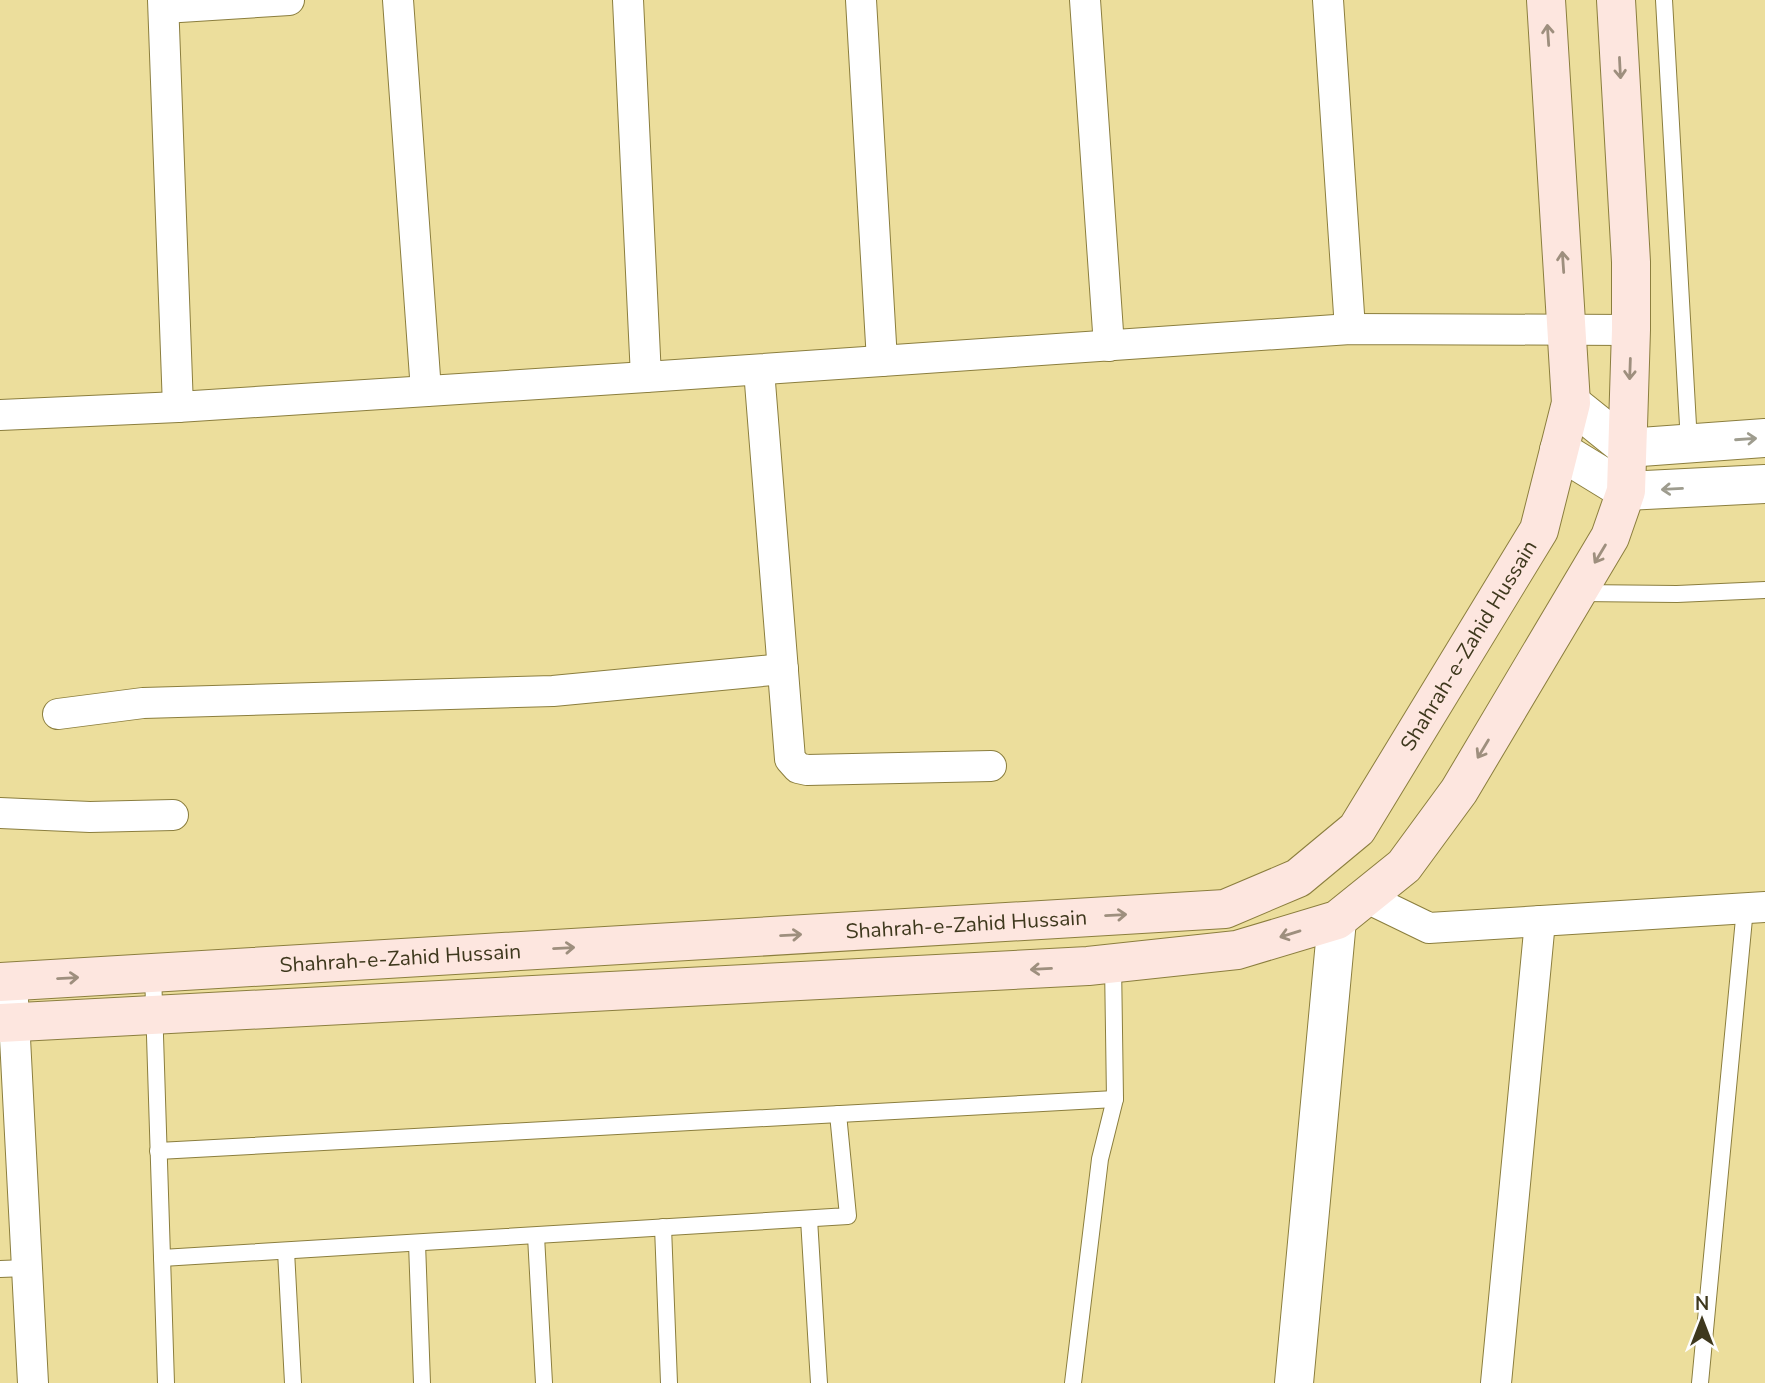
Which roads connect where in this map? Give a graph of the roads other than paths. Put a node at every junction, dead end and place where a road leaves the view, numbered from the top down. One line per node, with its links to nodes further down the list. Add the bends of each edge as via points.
1 (289, 0): 10 (street)
2 (398, 0): 18 (street)
3 (628, 0): 17 (street)
4 (860, 0): 15 (street)
5 (1085, 0): 14 (street)
6 (1328, 0): 11 (street)
7 (1546, 0): 13 (main road, Shahrah-e-Zahid Hussain, one-way to 7)
8 (1616, 0): 12 (main road, Shahrah-e-Zahid Hussain, one-way to 12)
9 (1664, 0): 23 (lane)
10 (163, 4): 20 (street)
11 (1350, 330): 13 (street); 14 (street)
12 (1631, 330): 13 (street); 24 (main road, Shahrah-e-Zahid Hussain, one-way to 24)
13 (1567, 331): 19 (main road, Shahrah-e-Zahid Hussain)
14 (1109, 346): 15 (street)
15 (882, 361): 16 (street)
16 (758, 370): 17 (street); 30 (street)
17 (646, 377): 18 (street)
18 (426, 391): 20 (street)
19 (1571, 403): 24 (street); 25 (main road, Shahrah-e-Zahid Hussain)
20 (178, 407): 21 (street)
21 (0, 415)
22 (1765, 438): 23 (street, one-way to 22)
23 (1689, 443): 24 (street)
24 (1627, 448): 27 (main road, Shahrah-e-Zahid Hussain)
25 (1559, 450): 27 (street); 39 (main road, Shahrah-e-Zahid Hussain, one-way to 25, via 1225,909 1298,878 1357,829 1539,530)
26 (1765, 484): 27 (street, one-way to 27)
27 (1626, 491): 29 (main road, Shahrah-e-Zahid Hussain, one-way to 29, via 1610,537)
28 (1765, 590): 29 (lane)
29 (1576, 593): 35 (main road, Shahrah-e-Zahid Hussain, one-way to 35, via 1459,791 1404,866)
30 (783, 669): 31 (street, via 552,691 144,703); 32 (street, via 790,760 798,768)
31 (58, 714)
32 (991, 765)
33 (0, 813): 34 (street)
34 (173, 815)
35 (1351, 908): 37 (street, via 1429,928); 38 (main road, Shahrah-e-Zahid Hussain, one-way to 38, via 1237,950); 61 (street)
36 (1755, 908): 37 (street); 63 (lane)
37 (1539, 921): 62 (street)
38 (1113, 964): 41 (main road, Shahrah-e-Zahid Hussain, one-way to 41); 43 (lane)
39 (153, 973): 40 (main road, Shahrah-e-Zahid Hussain, one-way to 39); 41 (lane)
40 (6, 981): 42 (street)
41 (153, 1015): 42 (main road, Shahrah-e-Zahid Hussain); 45 (lane)
42 (7, 1023): 52 (street)
43 (1115, 1099): 44 (lane); 60 (lane, via 1100,1159)
44 (838, 1114): 45 (lane); 46 (lane, via 848,1216)
45 (158, 1151): 51 (lane)
46 (809, 1219): 47 (lane); 59 (lane)
47 (663, 1227): 48 (lane); 58 (lane)
48 (536, 1236): 49 (lane); 57 (lane)
49 (417, 1243): 50 (lane); 56 (lane)
50 (286, 1251): 51 (lane); 55 (lane)
51 (162, 1258): 54 (lane)
52 (14, 1269): 53 (street)
53 (33, 1383)
54 (166, 1383)
55 (293, 1383)
56 (422, 1383)
57 (544, 1383)
58 (669, 1383)
59 (819, 1383)
60 (1073, 1383)
61 (1294, 1383)
62 (1496, 1383)
63 (1700, 1383)

